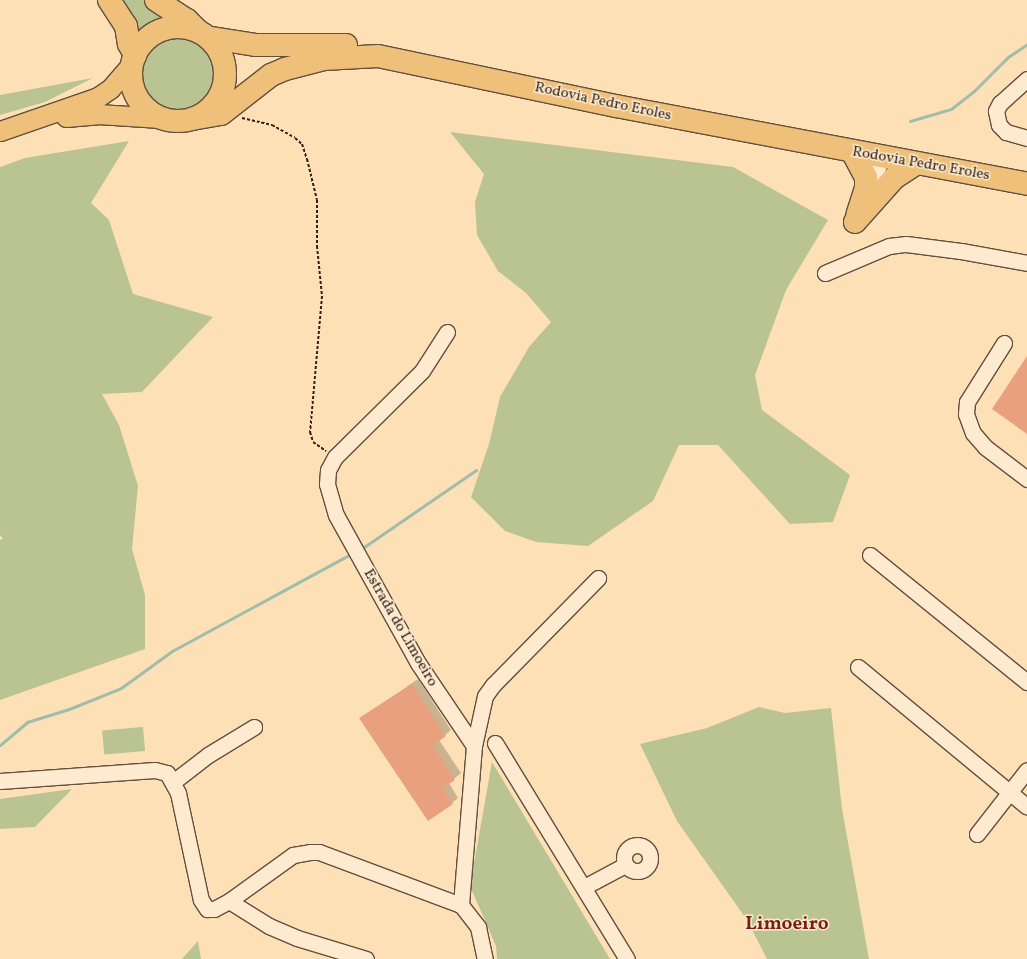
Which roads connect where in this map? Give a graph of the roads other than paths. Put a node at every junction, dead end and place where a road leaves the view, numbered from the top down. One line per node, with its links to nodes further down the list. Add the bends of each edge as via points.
1 (109, 0): 4 (highway, via 126,26)
2 (156, 0): 3 (highway)
3 (205, 34): 4 (highway, Rodovia Pedro Eroles, via 186,27 161,30 150,36); 7 (highway, Rodovia Pedro Eroles, via 221,52 226,79 215,104 204,114); 14 (highway, Rodovia Pedro Eroles, via 256,45 365,46)
4 (133, 60): 6 (highway, via 134,91 149,112); 8 (main road, Rodovia Pedro Eroles, via 110,89 98,97)
5 (1027, 79): 10 (street, via 1000,103 996,111 999,126 1006,132)
6 (160, 118): 7 (highway, Rodovia Pedro Eroles, via 176,121); 8 (main road, Rodovia Pedro Eroles, via 98,114)
7 (192, 119): 11 (highway, Rodovia Pedro Eroles, via 221,114 271,75 285,69 324,59 378,56 616,106)
8 (36, 120): 9 (main road, Rodovia Pedro Eroles)
9 (0, 131)
10 (1027, 138)
11 (852, 151): 12 (highway, Rodovia Pedro Eroles); 16 (highway, via 866,177 866,188)
12 (882, 158): 13 (highway, Rodovia Pedro Eroles); 16 (street)
13 (917, 162): 15 (highway, Rodovia Pedro Eroles); 16 (highway, via 894,178)
14 (1027, 173)
15 (1027, 184)
16 (855, 222)
17 (1027, 263): 18 (street, via 906,244 889,246)
18 (825, 273)
19 (447, 332): 28 (street, Estrada do Limoeiro, via 422,371 335,457 328,470 327,484 328,495 336,515 418,663)
20 (1004, 343): 21 (street, via 967,402 966,414 973,433 985,447)
21 (1027, 479)
22 (870, 555): 25 (street)
23 (598, 578): 28 (street, via 493,685 485,696)
24 (858, 667): 32 (street)
25 (1027, 682)
26 (254, 727): 31 (street, via 208,755)
27 (495, 743): 36 (street)
28 (474, 746): 38 (street)
29 (1027, 770): 32 (street)
30 (0, 782): 31 (street, via 155,770 167,773)
31 (174, 782): 37 (street, via 204,906 214,909)
32 (1009, 793): 33 (street); 34 (street)
33 (1027, 807)
34 (977, 834)
35 (626, 865): 36 (street)
36 (584, 887): 41 (street)
37 (229, 901): 38 (street, via 293,855 319,852); 39 (street, via 270,926 297,938)
38 (461, 905): 40 (street, via 478,927)
39 (366, 959)
40 (485, 959)
41 (627, 959)

